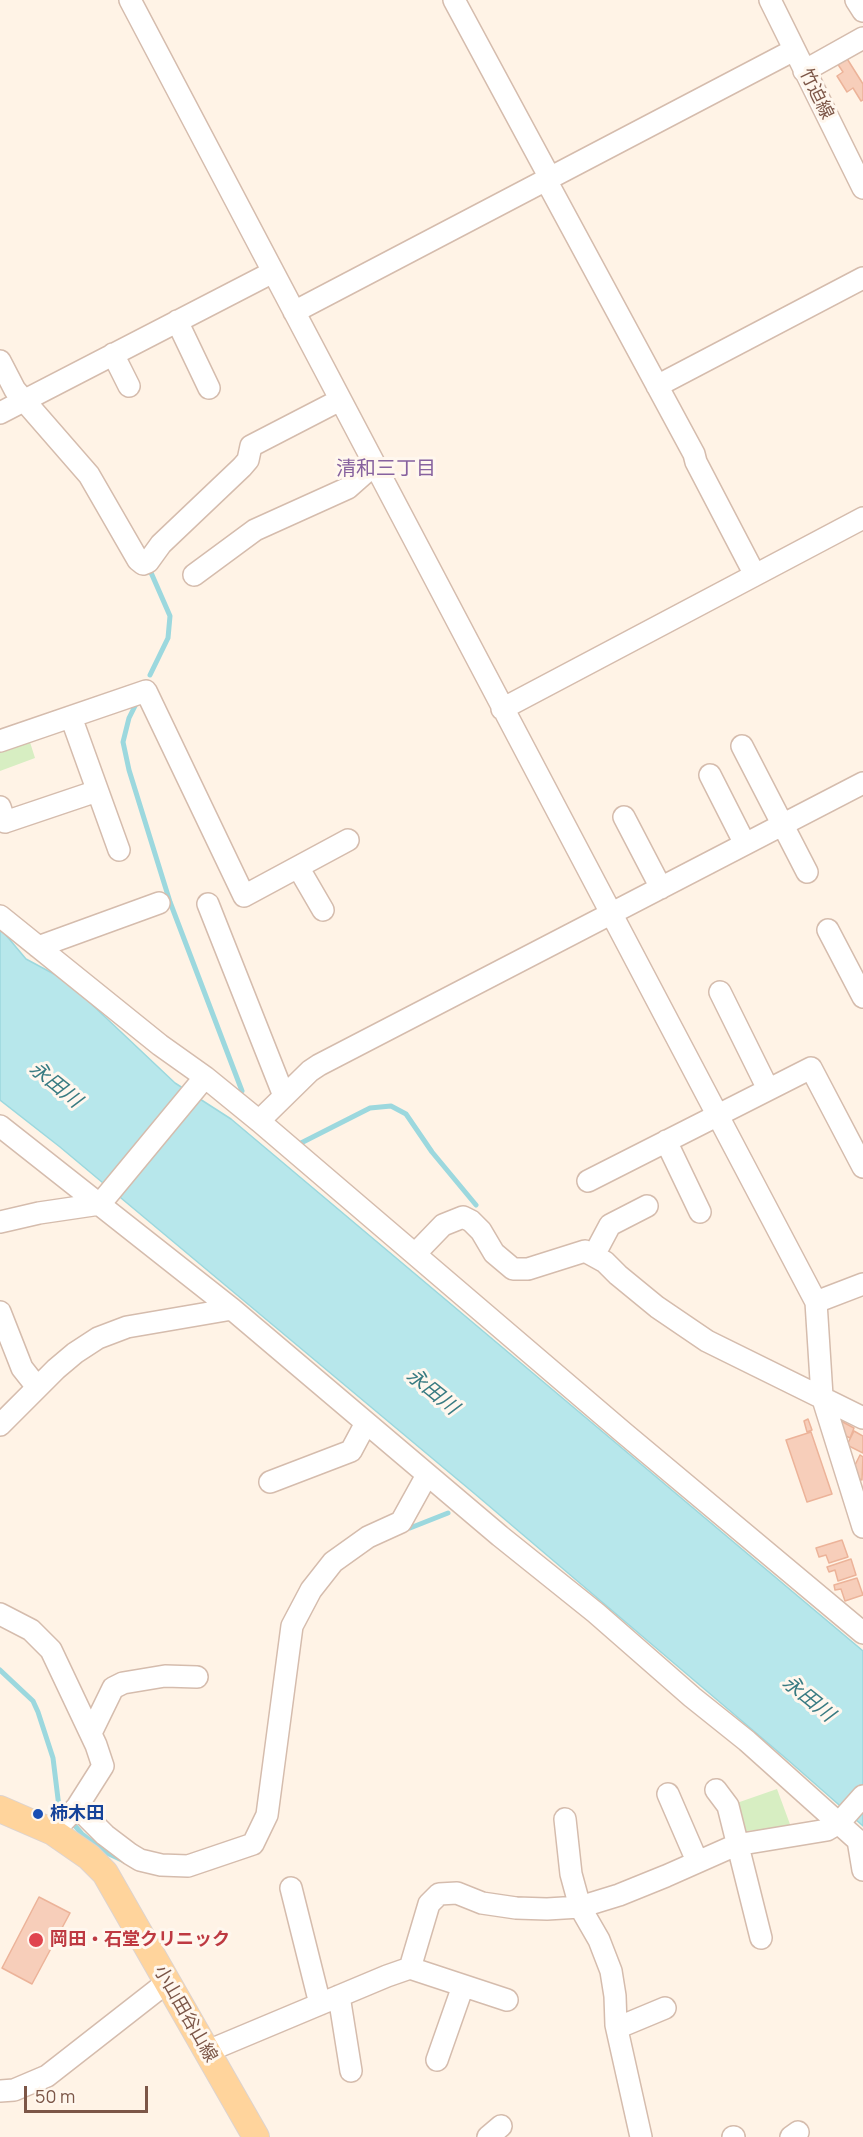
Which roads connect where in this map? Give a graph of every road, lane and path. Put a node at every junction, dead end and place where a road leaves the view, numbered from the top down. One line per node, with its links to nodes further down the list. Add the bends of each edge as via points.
1 (130, 0): 11 (street)
2 (454, 0): 9 (street)
3 (770, 0): 7 (street, 竹迫線)
4 (856, 0): 5 (street)
5 (863, 11)
6 (863, 38): 8 (street)
7 (794, 50): 8 (street, 竹迫線); 9 (street)
8 (804, 70): 10 (street, 竹迫線)
9 (548, 179): 13 (street); 18 (street)
10 (863, 188)
11 (273, 272): 13 (street); 14 (street)
12 (863, 278): 18 (street)
13 (294, 312): 21 (street)
14 (177, 321): 15 (street); 19 (street)
15 (113, 354): 17 (street); 20 (street)
16 (0, 361): 20 (street, via 15,390)
17 (129, 386)
18 (657, 386): 26 (street)
19 (209, 388)
20 (25, 400): 21 (street, via 89,475 143,564 242,467 251,446); 22 (street)
21 (340, 400): 23 (street)
22 (0, 414)
23 (374, 465): 25 (street, via 348,488 255,530); 27 (street)
24 (863, 518): 26 (street)
25 (194, 575)
26 (755, 575): 27 (street)
27 (502, 709): 46 (street)
28 (71, 717): 29 (street); 33 (street); 40 (street, via 146,691 244,896)
29 (0, 741)
30 (742, 746): 36 (street)
31 (710, 775): 38 (street)
32 (863, 783): 36 (street)
33 (97, 791): 34 (street, via 5,822); 39 (street)
34 (0, 807)
35 (624, 817): 42 (street)
36 (782, 825): 38 (street); 41 (street)
37 (348, 840): 40 (street)
38 (745, 844): 42 (street)
39 (119, 850)
40 (297, 867): 45 (street)
41 (807, 872)
42 (661, 888): 46 (street)
43 (159, 903): 49 (street)
44 (208, 904): 54 (street)
45 (323, 910)
46 (611, 914): 54 (street, via 319,1065); 55 (street)
47 (0, 916): 49 (street)
48 (828, 930): 51 (street)
49 (38, 947): 52 (street)
50 (720, 992): 53 (street)
51 (863, 997)
52 (205, 1077): 56 (street); 61 (street)
53 (768, 1089): 55 (street); 59 (street, via 811,1068)
54 (284, 1096): 56 (street)
55 (717, 1115): 58 (street); 68 (street)
56 (260, 1121): 65 (street)
57 (0, 1126): 61 (street)
58 (666, 1141): 60 (street); 63 (street)
59 (863, 1167)
60 (588, 1181)
61 (100, 1204): 64 (street); 69 (street)
62 (647, 1206): 66 (street, via 610,1225)
63 (700, 1212)
64 (0, 1222)
65 (415, 1254): 66 (street, via 443,1225 463,1217 481,1231 494,1253 513,1269 528,1269 585,1251); 80 (street)
66 (594, 1255): 72 (street, via 707,1341)
67 (863, 1284): 68 (street)
68 (816, 1302): 72 (street)
69 (232, 1309): 71 (street, via 127,1327 98,1338); 74 (street)
70 (0, 1312): 71 (street, via 22,1368)
71 (37, 1387): 75 (street)
72 (822, 1396): 73 (street); 78 (street)
73 (863, 1418)
74 (366, 1423): 76 (street); 77 (street, via 351,1451)
75 (0, 1425)
76 (427, 1475): 86 (street, via 401,1522 333,1562 311,1590 292,1626 267,1815 253,1844 188,1866 161,1865 130,1854); 89 (street)
77 (270, 1482)
78 (863, 1527)
79 (0, 1614): 82 (street, via 31,1630 51,1650)
80 (863, 1633)
81 (197, 1677): 82 (street, via 165,1677 113,1688)
82 (90, 1732): 86 (street, via 103,1766)
83 (716, 1790): 92 (street, via 728,1806)
84 (668, 1794): 93 (street)
85 (863, 1796): 89 (street)
86 (76, 1808): 90 (street)
87 (0, 1809): 90 (main road, 小山田谷山線)
88 (565, 1819): 96 (street, via 571,1874)
89 (841, 1821): 91 (street); 92 (street, via 827,1830)
90 (56, 1829): 99 (main road, 小山田谷山線, via 105,1873)
91 (860, 1843): 94 (street)
92 (736, 1845): 93 (street); 97 (street)
93 (697, 1861): 96 (street, via 619,1895)
94 (863, 1870)
95 (291, 1888): 101 (street)
96 (580, 1907): 98 (street, via 516,1908 482,1904 457,1893 439,1894 429,1904); 104 (street, via 611,1971)
97 (761, 1938)
98 (410, 1968): 100 (street); 101 (street)
99 (166, 1983): 105 (main road, 小山田谷山線); 108 (street, via 47,2076 14,2090)
100 (463, 1986): 102 (street); 106 (street)
101 (329, 2000): 105 (street); 107 (street)
102 (507, 2000)
103 (665, 2008): 104 (street)
104 (617, 2028): 110 (street)
105 (208, 2051): 109 (main road, 小山田谷山線)
106 (437, 2060)
107 (351, 2071)
108 (0, 2091)
109 (255, 2137)
110 (641, 2137)

